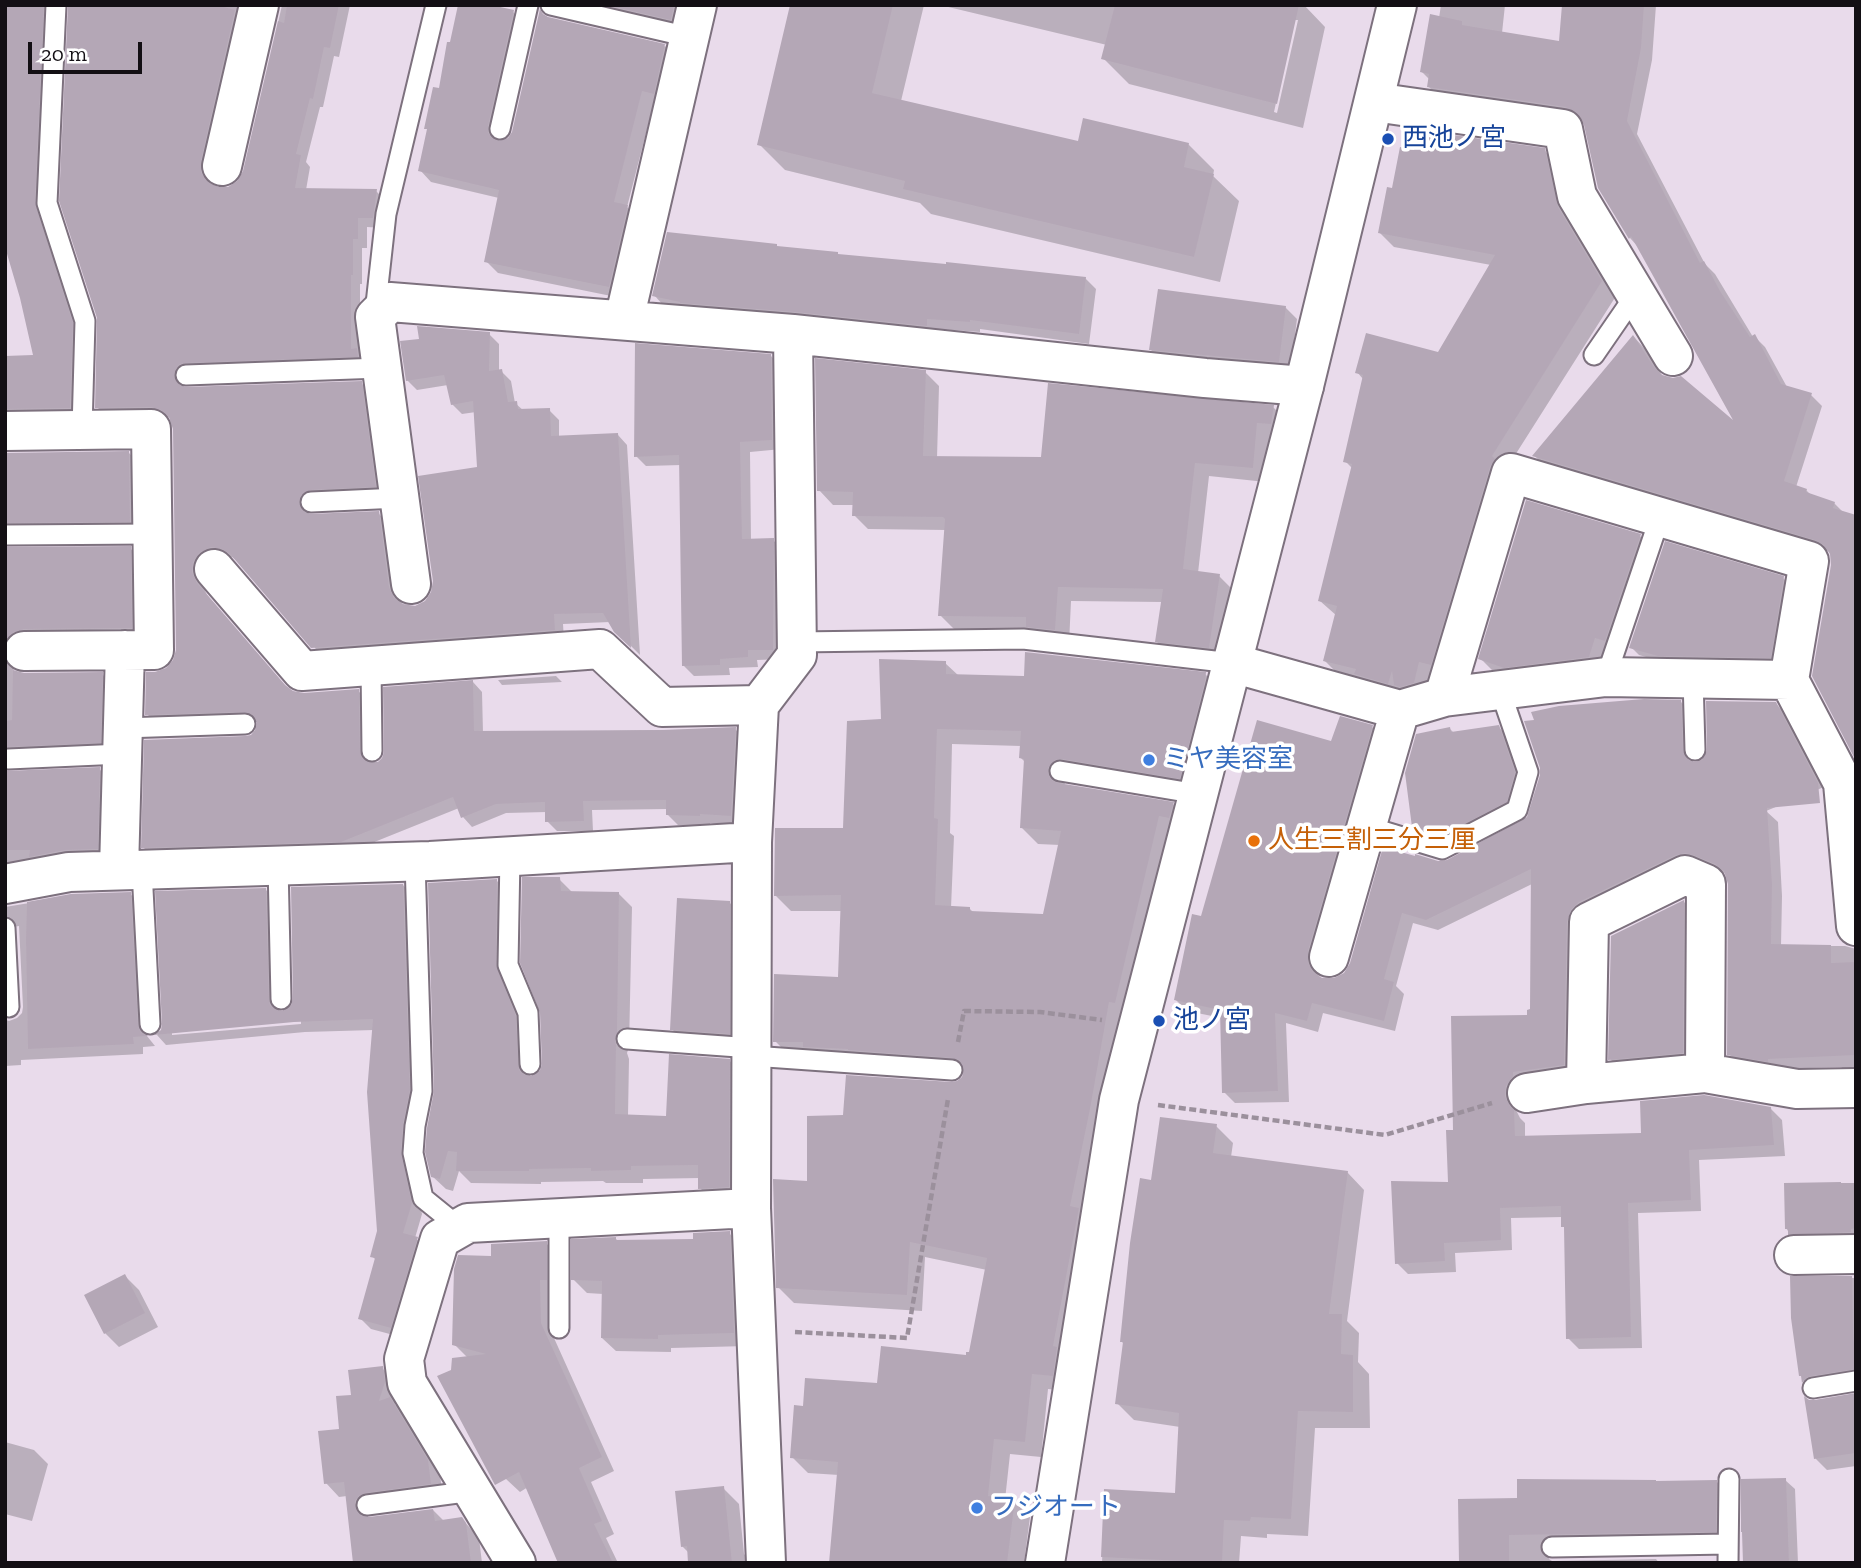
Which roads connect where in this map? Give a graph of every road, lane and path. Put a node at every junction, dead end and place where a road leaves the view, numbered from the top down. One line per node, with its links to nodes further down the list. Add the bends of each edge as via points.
1 (56, 5): 20 (lane, via 47,203 85,321)
2 (259, 5): 10 (street)
3 (436, 5): 12 (lane, via 386,214)
4 (528, 5): 9 (lane)
5 (551, 5): 7 (lane)
6 (1397, 5): 8 (street)
7 (693, 21): 13 (street)
8 (1374, 102): 11 (street, via 1563,129 1577,197); 19 (street)
9 (500, 129)
10 (222, 166)
11 (1636, 294): 15 (lane); 16 (street)
12 (375, 317): 13 (street, via 390,302); 17 (street)
13 (624, 320): 14 (street)
14 (793, 334): 19 (street); 29 (street)
15 (1594, 355)
16 (1673, 356)
17 (381, 368): 18 (lane); 22 (street)
18 (186, 375)
19 (1304, 386): 32 (street)
20 (82, 430): 21 (street); 25 (street, via 151,429)
21 (5, 431)
22 (399, 498): 23 (lane); 28 (street)
23 (310, 502)
24 (1660, 517): 34 (lane); 36 (street, via 1809,561); 38 (street, via 1511,473)
25 (153, 534): 26 (lane); 30 (street, via 154,650)
26 (5, 535)
27 (214, 569): 33 (street, via 302,671)
28 (411, 584)
29 (797, 642): 32 (lane, via 1023,639); 39 (street, via 797,655)
30 (125, 650): 31 (street); 42 (street)
31 (24, 651)
32 (1232, 663): 40 (street); 48 (street)
33 (371, 666): 39 (street, via 600,649 662,707); 44 (lane)
34 (1606, 677): 35 (street); 37 (street)
35 (1693, 678): 36 (street); 43 (lane)
36 (1788, 680): 47 (street)
37 (1500, 690): 38 (street); 49 (lane, via 1528,772 1517,810 1442,849)
38 (1444, 697): 40 (street)
39 (760, 705): 50 (street)
40 (1400, 710): 49 (street)
41 (245, 724): 42 (lane)
42 (122, 741): 45 (lane); 54 (street)
43 (1695, 750)
44 (372, 751)
45 (8, 759)
46 (1060, 771): 48 (lane)
47 (1849, 781): 56 (street)
48 (1198, 794): 62 (street)
49 (1366, 826): 58 (street)
50 (752, 842): 51 (street); 64 (street)
51 (510, 856): 52 (street); 65 (lane, via 508,965 528,1013)
52 (415, 861): 53 (street); 74 (lane, via 422,1091 413,1153 423,1198)
53 (278, 865): 54 (street); 59 (lane)
54 (131, 870): 55 (street, via 69,872); 61 (lane)
55 (5, 884)
56 (1856, 926)
57 (5, 928): 60 (lane)
58 (1329, 957)
59 (281, 999)
60 (9, 1007)
61 (150, 1024)
62 (1137, 1025): 66 (path, via 1040,1012 964,1011); 71 (street)
63 (627, 1039): 64 (lane)
64 (752, 1052): 66 (lane); 72 (street)
65 (530, 1064)
66 (952, 1070): 78 (path, via 907,1338)
67 (1705, 1073): 68 (street); 68 (street, via 1706,884 1685,875 1589,922); 69 (street, via 1797,1088)
68 (1586, 1084): 70 (street)
69 (1856, 1088)
70 (1527, 1093): 71 (path, via 1385,1135)
71 (1119, 1100): 89 (street)
72 (751, 1208): 73 (street); 78 (street)
73 (559, 1219): 74 (street, via 468,1223); 77 (lane)
74 (460, 1228): 82 (street, via 440,1239 404,1359 407,1382)
75 (1856, 1254): 76 (street)
76 (1794, 1255)
77 (559, 1328)
78 (756, 1329): 88 (street)
79 (1856, 1381): 80 (lane)
80 (1813, 1388)
81 (1729, 1479): 85 (lane)
82 (473, 1492): 83 (lane); 87 (street)
83 (367, 1505)
84 (1552, 1547): 86 (lane)
85 (1728, 1553): 86 (lane)
86 (1585, 1555)
87 (516, 1563)
88 (766, 1563)
89 (1045, 1563)

